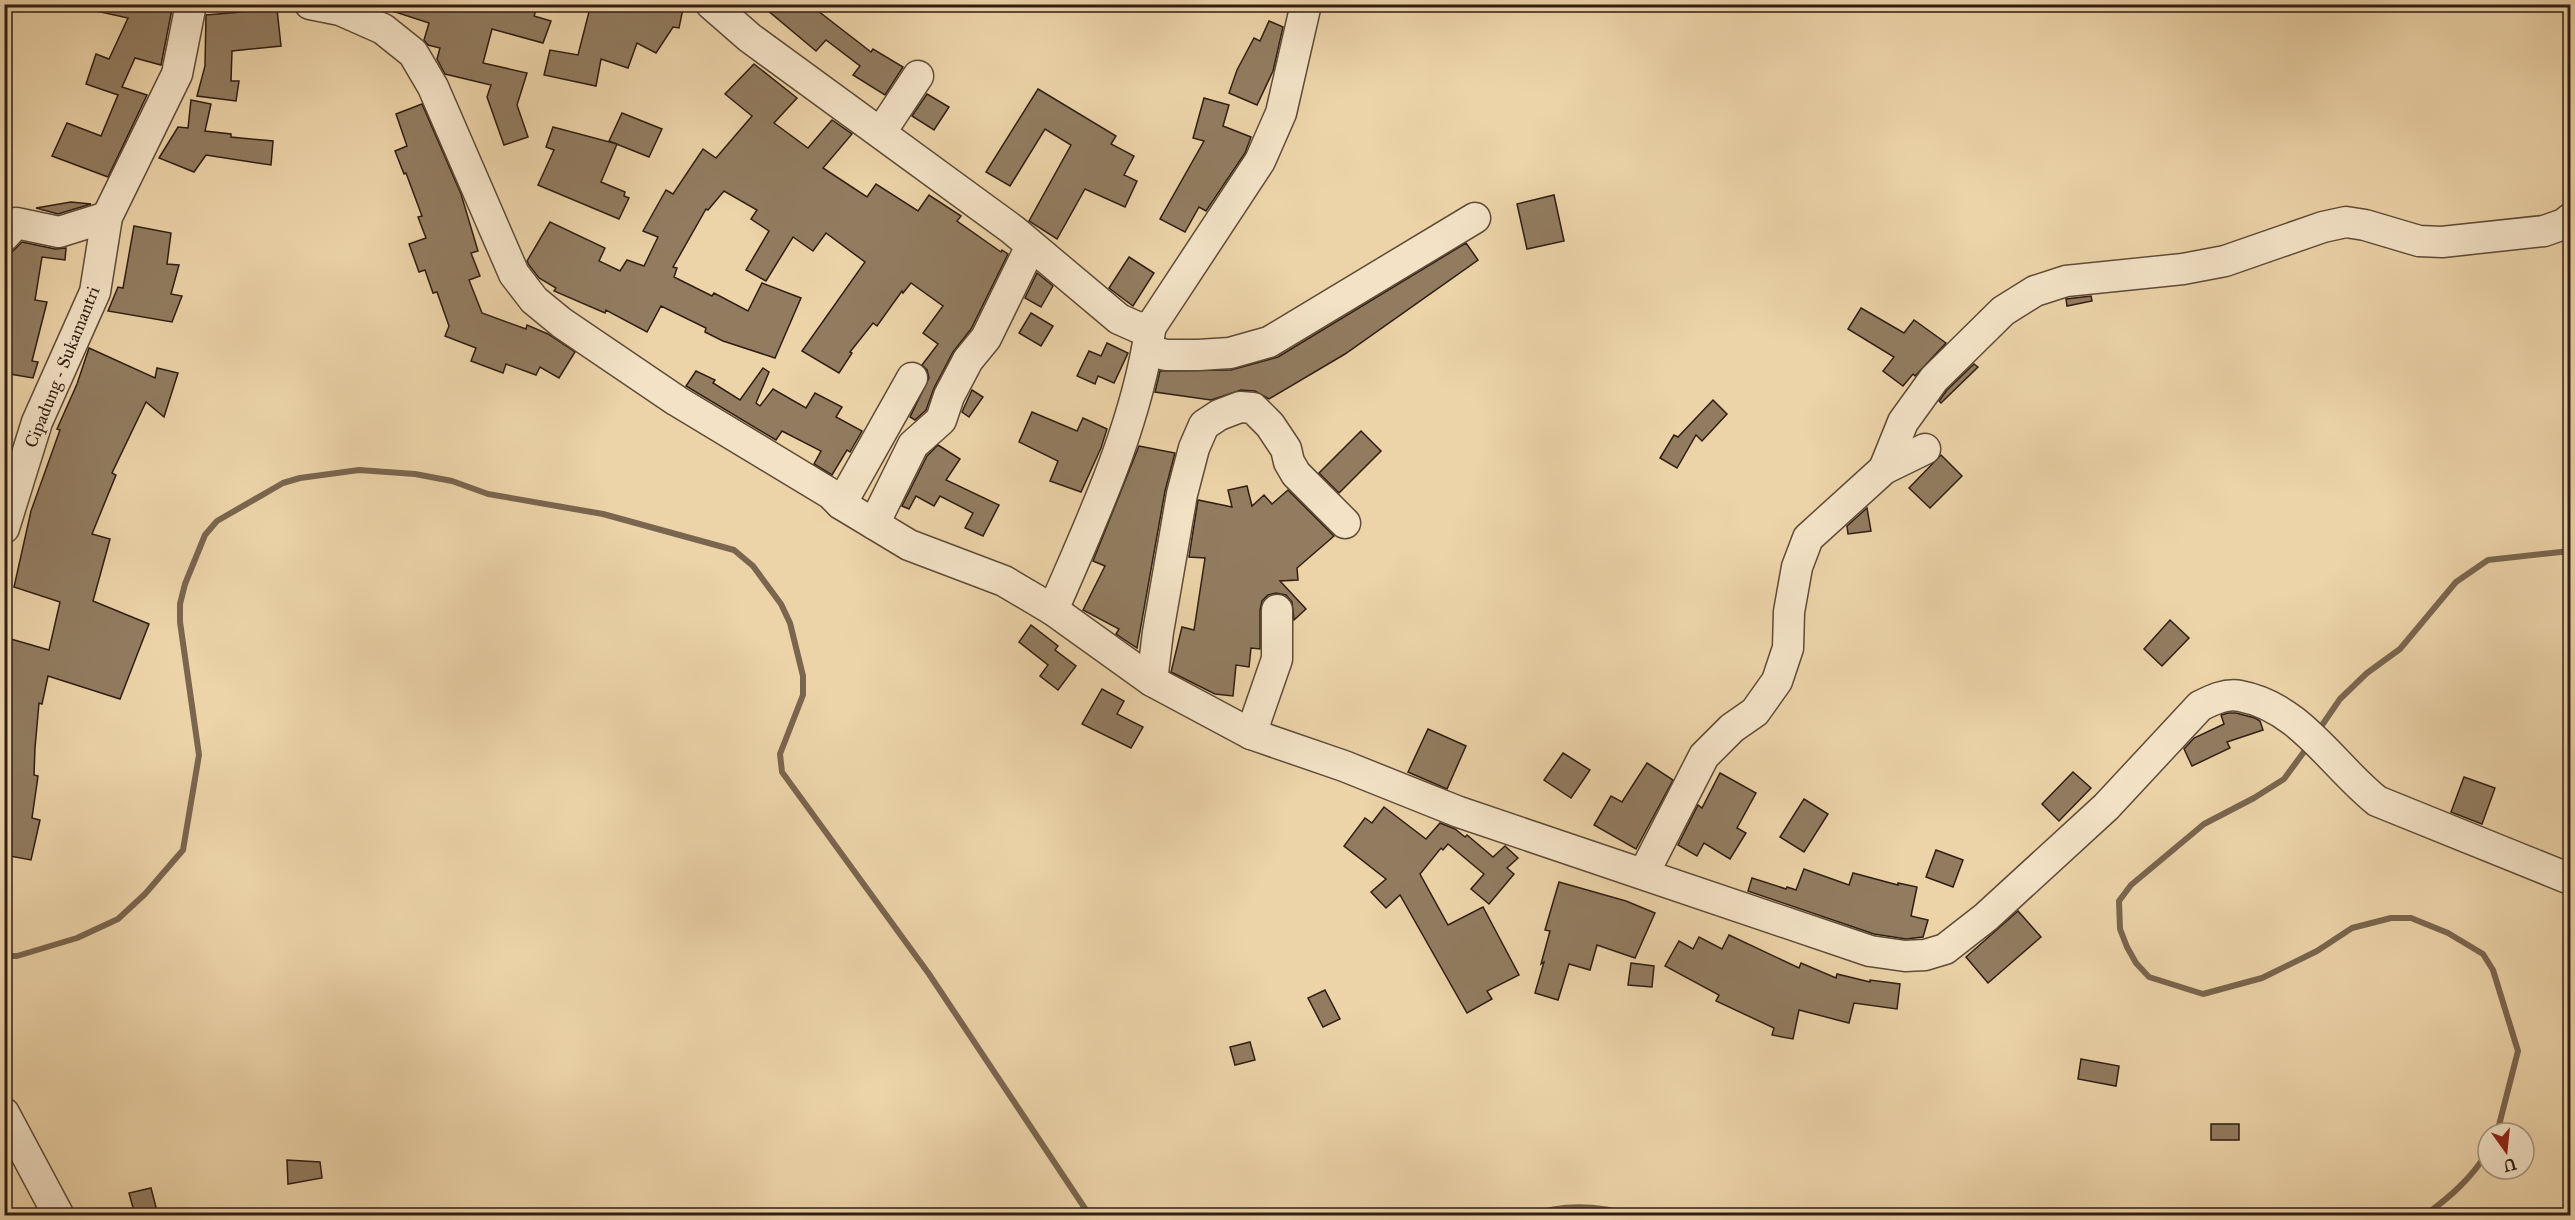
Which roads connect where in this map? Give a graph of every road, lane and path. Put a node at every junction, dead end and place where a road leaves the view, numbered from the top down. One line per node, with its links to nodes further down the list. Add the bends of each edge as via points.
1 (191, 4): 7 (street, Cipadung - Sukamantri, via 177,74)
2 (310, 4): 16 (street, via 340,10 383,29 413,53 433,87 514,274 534,300 678,401 831,494)
3 (711, 4): 6 (street, via 750,38)
4 (1306, 4): 12 (street, via 1281,113 1260,161)
5 (918, 76): 6 (street)
6 (881, 132): 11 (street)
7 (107, 217): 10 (street, via 59,232 16,223); 19 (street, Cipadung - Sukamantri, via 95,292 37,422)
8 (1475, 218): 12 (street, via 1269,342 1230,353 1166,355)
9 (2571, 219): 15 (street, via 2544,231 2442,242 2419,242 2346,222 2225,261 2066,280 2035,291 2003,311 1934,380 1903,422)
10 (4, 236)
11 (1031, 246): 12 (street, via 1119,320 1137,327); 18 (street, via 986,338 949,396 941,420 913,445)
12 (1149, 339): 20 (street, via 1126,434)
13 (912, 378): 16 (street)
14 (1924, 449): 15 (street)
15 (1884, 469): 24 (street, via 1808,538 1797,567 1788,648 1777,681 1755,712 1704,756)
16 (841, 504): 18 (street)
17 (1345, 523): 22 (street, via 1296,474 1286,449 1253,408 1240,407 1203,425 1182,494)
18 (874, 524): 20 (street, via 909,545 1004,581)
19 (4, 528)
20 (1053, 610): 22 (street)
21 (1277, 610): 23 (street, via 1277,659)
22 (1152, 681): 23 (street)
23 (1251, 734): 24 (street, via 1344,766 1459,813)
24 (1644, 873): 25 (street, via 1870,951 1925,955 1945,949 1995,909 2106,807 2200,705 2238,695 2277,709 2300,725 2377,801)
25 (2571, 879)
26 (4, 1113): 27 (street)
27 (59, 1215)

